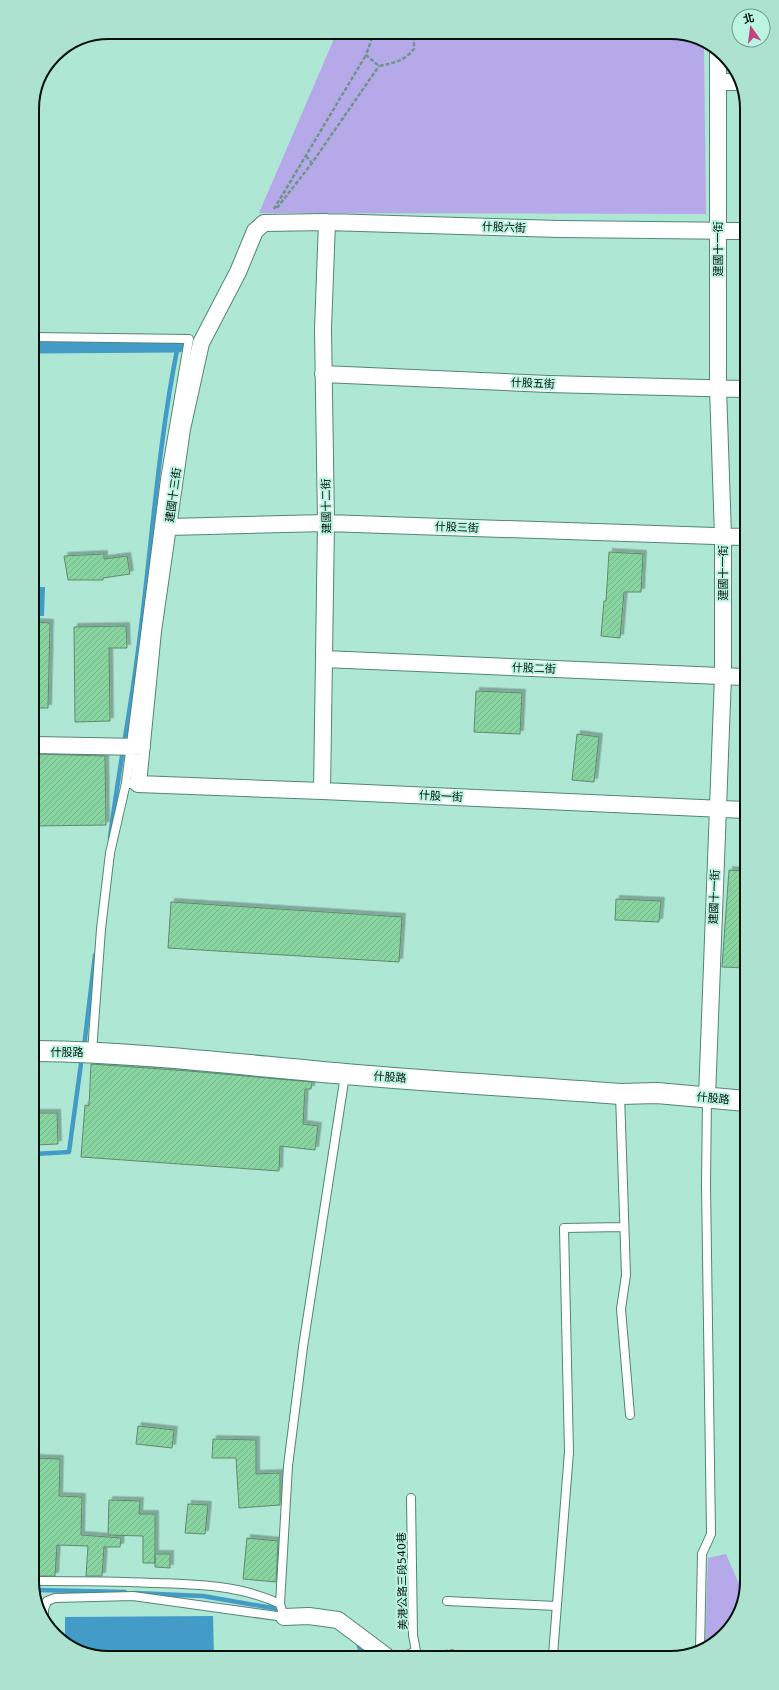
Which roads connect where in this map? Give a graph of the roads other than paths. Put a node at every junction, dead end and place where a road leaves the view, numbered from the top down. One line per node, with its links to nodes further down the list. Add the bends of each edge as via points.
1 (718, 59): 2 (street, 建國十一街)
2 (718, 82): 3 (street); 6 (street, 建國十一街)
3 (734, 82)
4 (327, 222): 5 (street, 什股六街); 6 (street, 什股六街); 9 (street, 建國十二街)
5 (265, 223): 13 (street, 建國十三街, via 255,231 241,266 201,343 182,429)
6 (719, 231): 7 (street, 什股六街); 10 (street, 建國十一街)
7 (740, 231)
8 (39, 338): 20 (lane, via 189,339 165,479)
9 (323, 374): 10 (street, 什股五街, via 548,384); 12 (street, 建國十二街)
10 (718, 388): 11 (street, 什股五街); 14 (street, 建國十一街)
11 (740, 388)
12 (326, 523): 13 (street, 什股三街); 14 (street, 什股三街); 16 (street, 建國十二街)
13 (169, 527): 20 (street, 建國十三街)
14 (723, 536): 15 (street, 什股三街); 17 (street, 建國十一街)
15 (740, 537)
16 (324, 659): 17 (street, 什股二街); 22 (street, 建國十二街)
17 (723, 676): 18 (street, 什股二街); 23 (street, 建國十一街)
18 (740, 677)
19 (39, 745): 20 (street)
20 (136, 747): 21 (street, 建國十三街)
21 (132, 784): 22 (street, 什股一街); 26 (lane, via 110,853)
22 (322, 791): 23 (street, 什股一街)
23 (717, 808): 24 (street, 什股一街); 29 (street, 建國十一街)
24 (740, 810)
25 (39, 1051): 26 (street, 什股路)
26 (92, 1052): 27 (street, 什股路, via 221,1061)
27 (345, 1074): 28 (street, 什股路); 38 (lane, via 303,1347 289,1459)
28 (620, 1094): 29 (street, 什股路, via 657,1093); 31 (lane)
29 (707, 1097): 30 (street, 什股路); 39 (lane, via 712,1534 702,1554)
30 (740, 1100)
31 (623, 1226): 32 (lane, via 626,1275 621,1309); 36 (lane, via 564,1228 569,1452)
32 (630, 1415)
33 (411, 1498): 41 (lane, 美港公路三段540巷, via 413,1635)
34 (39, 1581): 38 (lane, via 200,1584 263,1596)
35 (447, 1601): 36 (lane)
36 (556, 1606): 42 (lane)
37 (44, 1608): 38 (lane, via 47,1601 55,1598 133,1596)
38 (282, 1611): 40 (street, via 338,1620)
39 (700, 1644)
40 (379, 1651)
41 (416, 1651)
42 (553, 1651)

